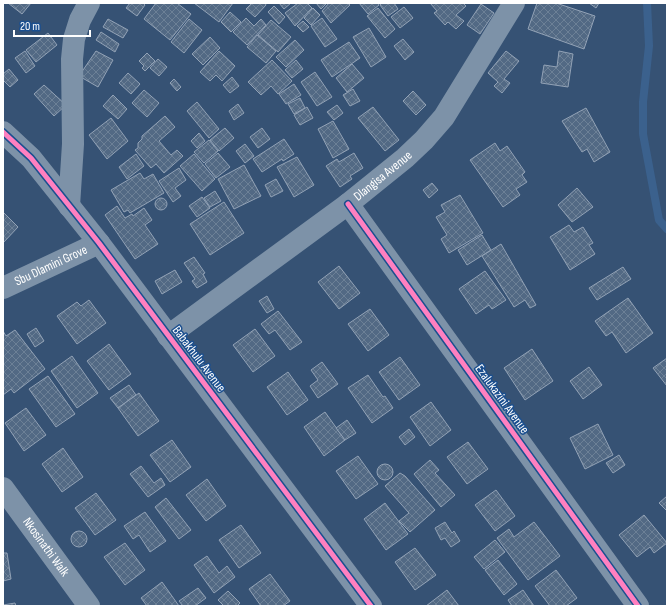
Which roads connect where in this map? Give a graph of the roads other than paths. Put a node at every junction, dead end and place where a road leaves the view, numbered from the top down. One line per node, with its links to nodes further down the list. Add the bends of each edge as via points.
1 (89, 3): 5 (street, via 74,39 72,59 74,144)
2 (514, 3): 4 (street, Dlangisa Avenue, via 444,117 405,158)
3 (3, 132): 5 (street, Babakhulu Avenue, via 31,158)
4 (348, 204): 8 (street, Dlangisa Avenue); 13 (street, Ezalukazini Avenue)
5 (69, 206): 6 (street, Babakhulu Avenue)
6 (99, 243): 7 (street, Sbu Dlamini Grove); 8 (street, Babakhulu Avenue)
7 (3, 288)
8 (168, 336): 12 (street, Babakhulu Avenue)
9 (3, 488): 10 (street, Nkosinathi Walk)
10 (9, 507): 11 (street, Nkosinathi Walk)
11 (89, 606)
12 (371, 606)
13 (638, 606)

